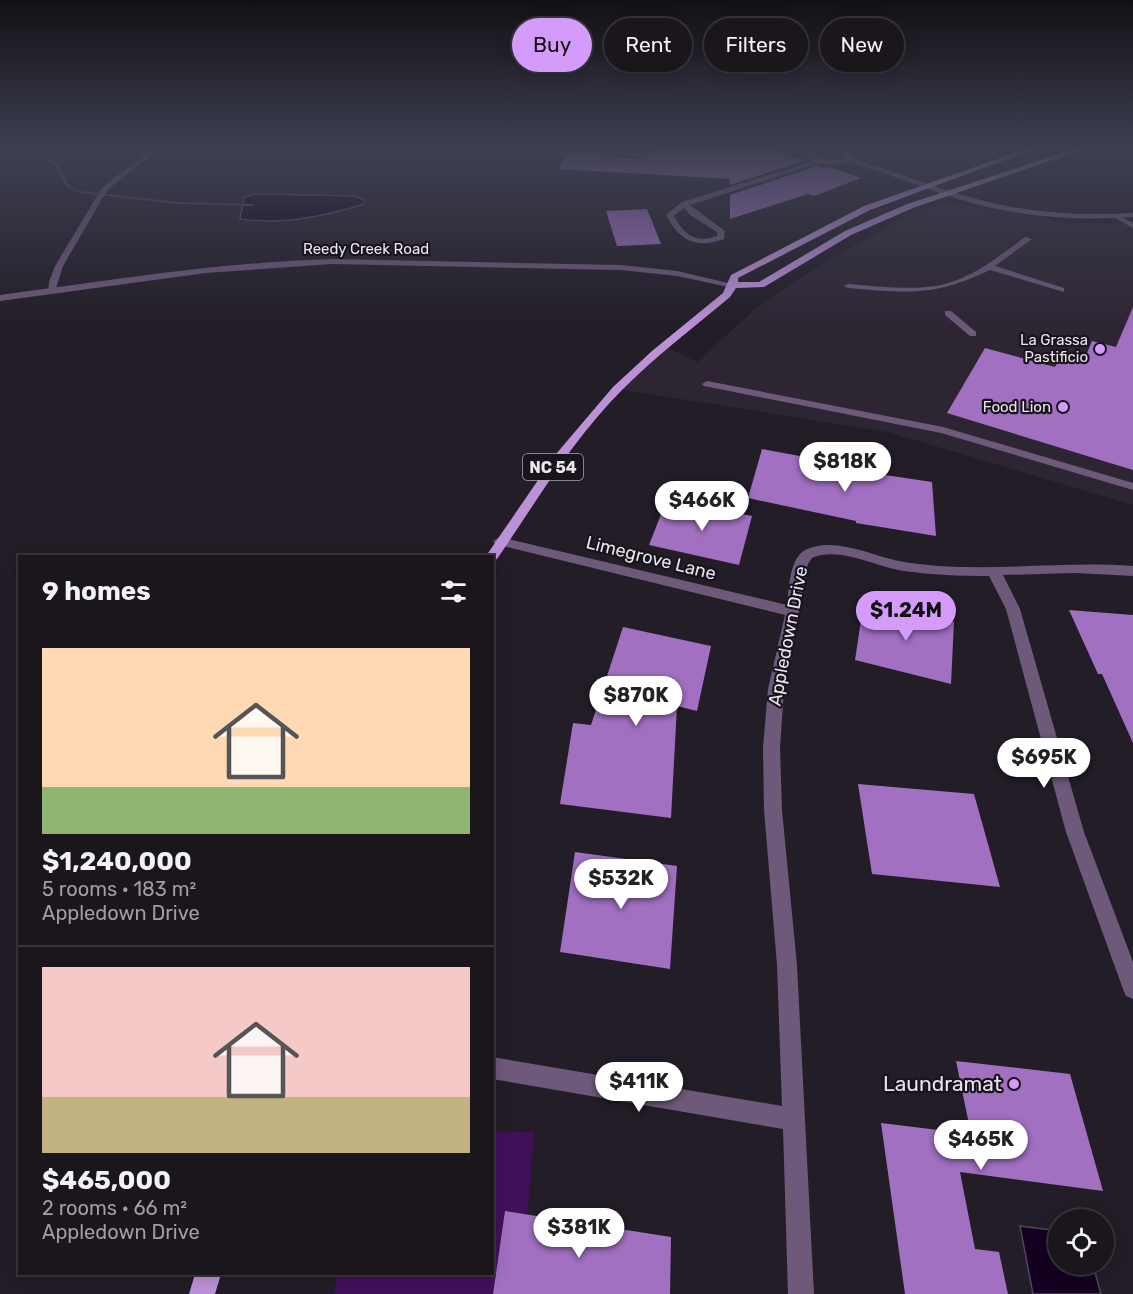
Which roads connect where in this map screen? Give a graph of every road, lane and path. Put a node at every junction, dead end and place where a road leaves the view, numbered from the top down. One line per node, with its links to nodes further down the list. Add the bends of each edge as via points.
1 (91, 209): 15 (lane, via 59,261)
2 (678, 209): 3 (street, via 670,215 683,237 702,242 721,237 721,231)
3 (690, 209)
4 (869, 209): 12 (main road, NC 54, via 742,272 734,277)
5 (902, 209): 12 (main road, via 848,233 761,285)
6 (1009, 209): 8 (street, via 1050,216)
7 (1133, 215): 8 (street)
8 (1117, 217): 9 (lane)
9 (1133, 226)
10 (1028, 239): 11 (lane)
11 (989, 267): 13 (lane, via 938,287); 14 (lane)
12 (733, 285): 15 (street, Reedy Creek Road, via 691,274 634,267 369,261 244,266); 21 (main road, NC 54, via 727,295 617,388 560,457)
13 (848, 286)
14 (1061, 290)
15 (51, 291): 16 (street, Reedy Creek Road)
16 (0, 298)
17 (948, 313): 18 (lane)
18 (972, 334)
19 (707, 384): 20 (lane, via 943,430)
20 (1133, 487)
21 (500, 542): 22 (main road, NC 54); 25 (street, Limegrove Lane)
22 (493, 555)
23 (994, 572): 24 (street, Appledown Drive, via 1067,568); 25 (street, Appledown Drive, via 933,570 838,551 817,551 802,560); 26 (street, via 1013,609 1075,832)
24 (1133, 572)
25 (793, 612): 28 (street, Appledown Drive, via 776,683 771,747)
26 (1133, 989)
27 (494, 1068): 28 (street)
28 (793, 1119): 31 (street, Appledown Drive)
29 (208, 1275): 30 (main road)
30 (202, 1294)
31 (801, 1294)

